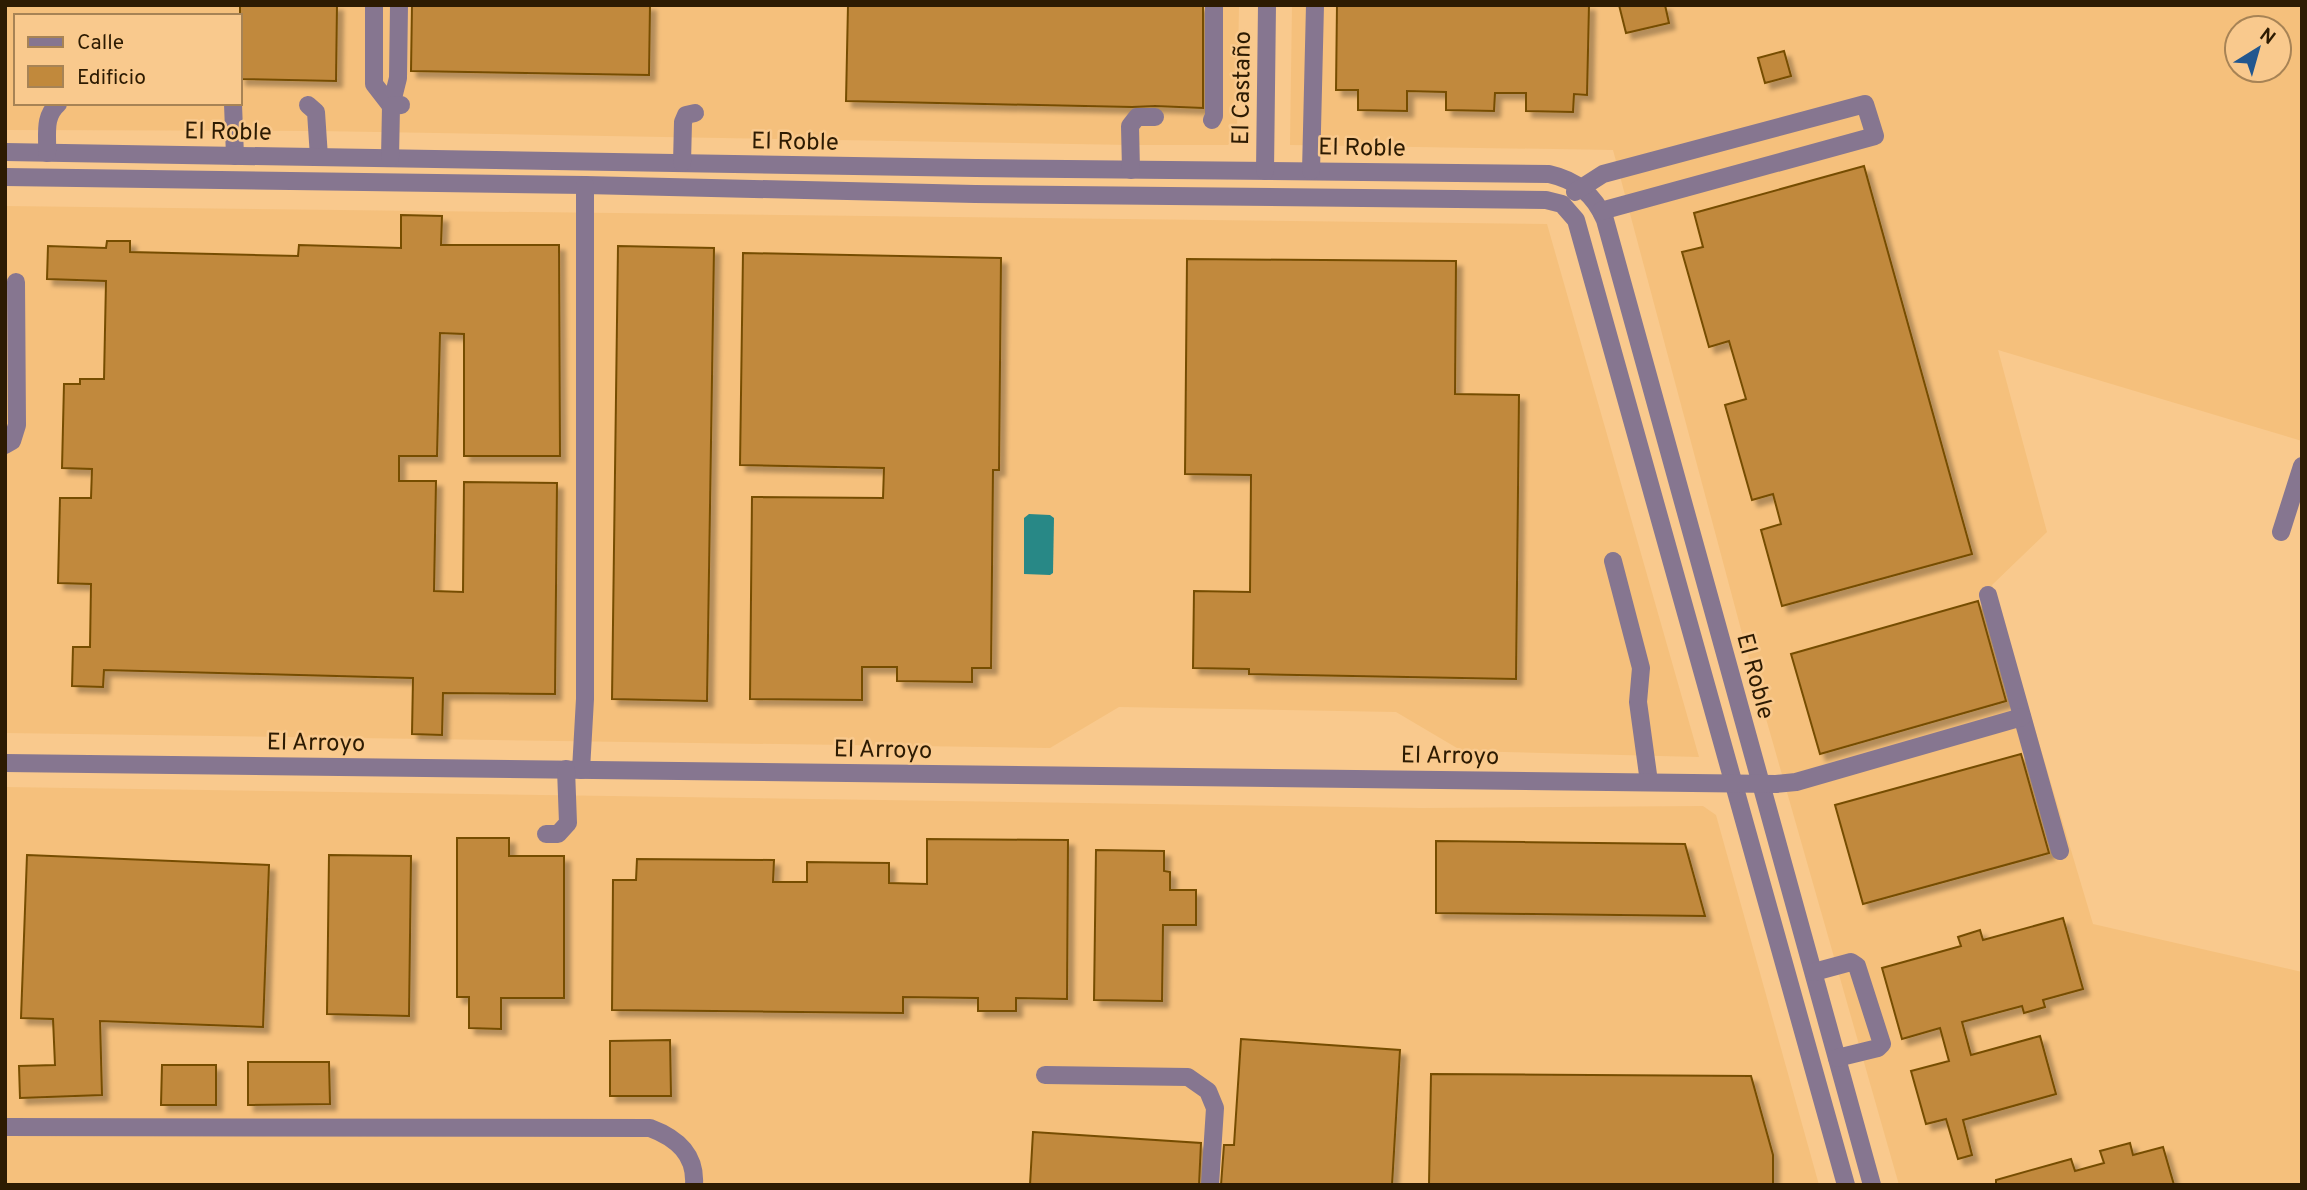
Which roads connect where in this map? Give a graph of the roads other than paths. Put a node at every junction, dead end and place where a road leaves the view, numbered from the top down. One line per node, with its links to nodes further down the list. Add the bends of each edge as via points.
1 (374, 5): 9 (street, via 374,84)
2 (399, 5): 9 (street)
3 (1214, 5): 12 (street)
4 (1267, 5): 21 (street, El Castaño)
5 (1315, 5): 22 (street)
6 (308, 104): 16 (street, via 316,112)
7 (57, 105): 14 (street, via 47,120)
8 (233, 105): 15 (street)
9 (396, 105): 17 (street)
10 (695, 113): 18 (street, via 686,115 683,122)
11 (1155, 117): 20 (street, via 1137,117 1130,126)
12 (1212, 120)
13 (5, 152): 14 (street, El Roble)
14 (47, 153): 15 (street, El Roble)
15 (234, 156): 16 (street, El Roble)
16 (319, 157): 17 (street, El Roble)
17 (390, 158): 18 (street, El Roble)
18 (682, 163): 19 (street, El Roble)
19 (976, 168): 20 (street, El Roble); 26 (street)
20 (1131, 170): 21 (street, El Roble)
21 (1265, 171): 22 (street, El Roble)
22 (1311, 171): 25 (street, El Roble, via 1549,174)
23 (5, 177): 24 (street, El Roble)
24 (585, 185): 26 (street, El Roble); 37 (street, via 586,699)
25 (1581, 187): 27 (street); 28 (street, El Roble); 28 (street, via 1603,174 1864,104 1875,136)
26 (975, 194): 27 (street, El Roble, via 1546,200)
27 (1562, 204): 39 (street, El Roble, via 1576,220)
28 (1601, 211): 40 (street, El Roble)
29 (16, 282): 30 (street, via 17,425 12,441)
30 (5, 445)
31 (2302, 466): 32 (street)
32 (2281, 532)
33 (1613, 561): 38 (street, via 1641,668 1638,702)
34 (1988, 595): 35 (street)
35 (2022, 717): 40 (street, El Arroyo, via 1796,782); 42 (street)
36 (5, 763): 37 (street, El Arroyo)
37 (573, 770): 38 (street, El Arroyo); 41 (street, via 568,823 558,834)
38 (1649, 782): 39 (street, El Arroyo)
39 (1733, 783): 40 (street, El Arroyo); 49 (street, El Roble)
40 (1760, 783): 43 (street, El Roble)
41 (546, 834)
42 (2060, 852)
43 (1814, 972): 44 (street, El Roble); 44 (street, via 1851,962 1857,966 1882,1044)
44 (1837, 1059): 50 (street, El Roble)
45 (1045, 1076): 48 (street, via 1188,1077 1208,1091 1215,1108)
46 (5, 1128): 47 (street, via 650,1128 681,1144 695,1171)
47 (694, 1185)
48 (1210, 1185)
49 (1846, 1185)
50 (1872, 1185)

